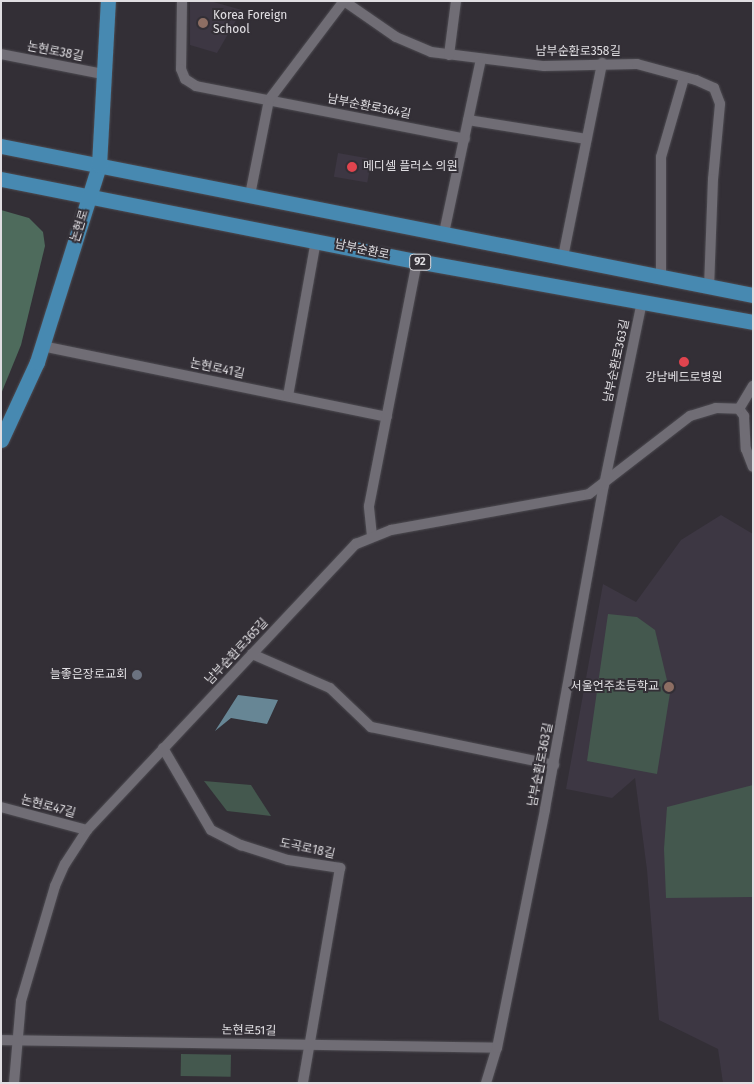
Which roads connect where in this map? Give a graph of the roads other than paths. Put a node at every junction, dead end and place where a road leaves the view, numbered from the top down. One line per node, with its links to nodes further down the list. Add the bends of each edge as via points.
1 (108, 1): 9 (main road, 논현로)
2 (182, 1): 11 (street, 남부순환로364길, via 181,69 186,79 196,86)
3 (344, 1): 6 (street, 남부순환로358길, via 396,37 431,52); 11 (street)
4 (456, 1): 6 (street)
5 (1, 54): 9 (street, 논현로38길)
6 (449, 55): 7 (street, 남부순환로358길)
7 (481, 59): 8 (street, 남부순환로358길, via 544,66); 12 (street)
8 (602, 63): 10 (street, 남부순환로358길, via 637,64); 14 (street)
9 (103, 74): 16 (main road, 논현로)
10 (684, 78): 24 (street, via 662,157); 25 (street, 남부순환로358길, via 714,88 720,104)
11 (269, 100): 13 (street, 남부순환로364길); 18 (street)
12 (468, 120): 13 (street); 14 (street)
13 (465, 139): 20 (street)
14 (586, 139): 22 (street)
15 (1, 146): 16 (main road)
16 (99, 165): 18 (main road); 19 (main road, 논현로)
17 (1, 179): 19 (main road, 남부순환로 / 92)
18 (250, 195): 20 (main road)
19 (89, 198): 21 (main road, 남부순환로 / 92); 29 (main road, 논현로)
20 (444, 233): 22 (main road)
21 (316, 240): 23 (main road, 남부순환로 / 92); 31 (street)
22 (563, 257): 24 (main road)
23 (417, 261): 27 (main road, 남부순환로 / 92); 33 (street)
24 (661, 278): 25 (main road)
25 (709, 286): 26 (main road)
26 (753, 295)
27 (642, 302): 28 (main road, 남부순환로 / 92); 36 (street, 남부순환로363길)
28 (753, 322)
29 (42, 346): 31 (street, 논현로41길); 34 (main road, 논현로)
30 (753, 386): 32 (street)
31 (288, 396): 33 (street, 논현로41길)
32 (740, 409): 35 (street, via 744,416 746,449); 36 (street, via 716,408 690,416)
33 (387, 417): 37 (street, via 369,506)
34 (1, 440)
35 (753, 466)
36 (604, 485): 37 (street, via 589,494); 40 (street, 남부순환로363길)
37 (372, 536): 38 (street, 남부순환로365길, via 356,544)
38 (252, 654): 39 (street, 남부순환로365길); 40 (street, via 330,688 371,727)
39 (163, 748): 42 (street, 남부순환로365길); 45 (street, 도곡로18길, via 211,830 241,845 288,860 340,868)
40 (554, 765): 46 (street, 남부순환로363길)
41 (1, 807): 42 (street, 논현로47길)
42 (87, 830): 44 (street, 남부순환로365길, via 55,886 21,1001)
43 (1, 1040): 44 (street, 논현로51길)
44 (16, 1041): 45 (street, 논현로51길); 47 (street, 남부순환로365길)
45 (310, 1045): 46 (street, 논현로51길); 48 (street, 도곡로18길)
46 (497, 1048): 49 (street, 남부순환로363길)
47 (14, 1083)
48 (303, 1083)
49 (486, 1083)

